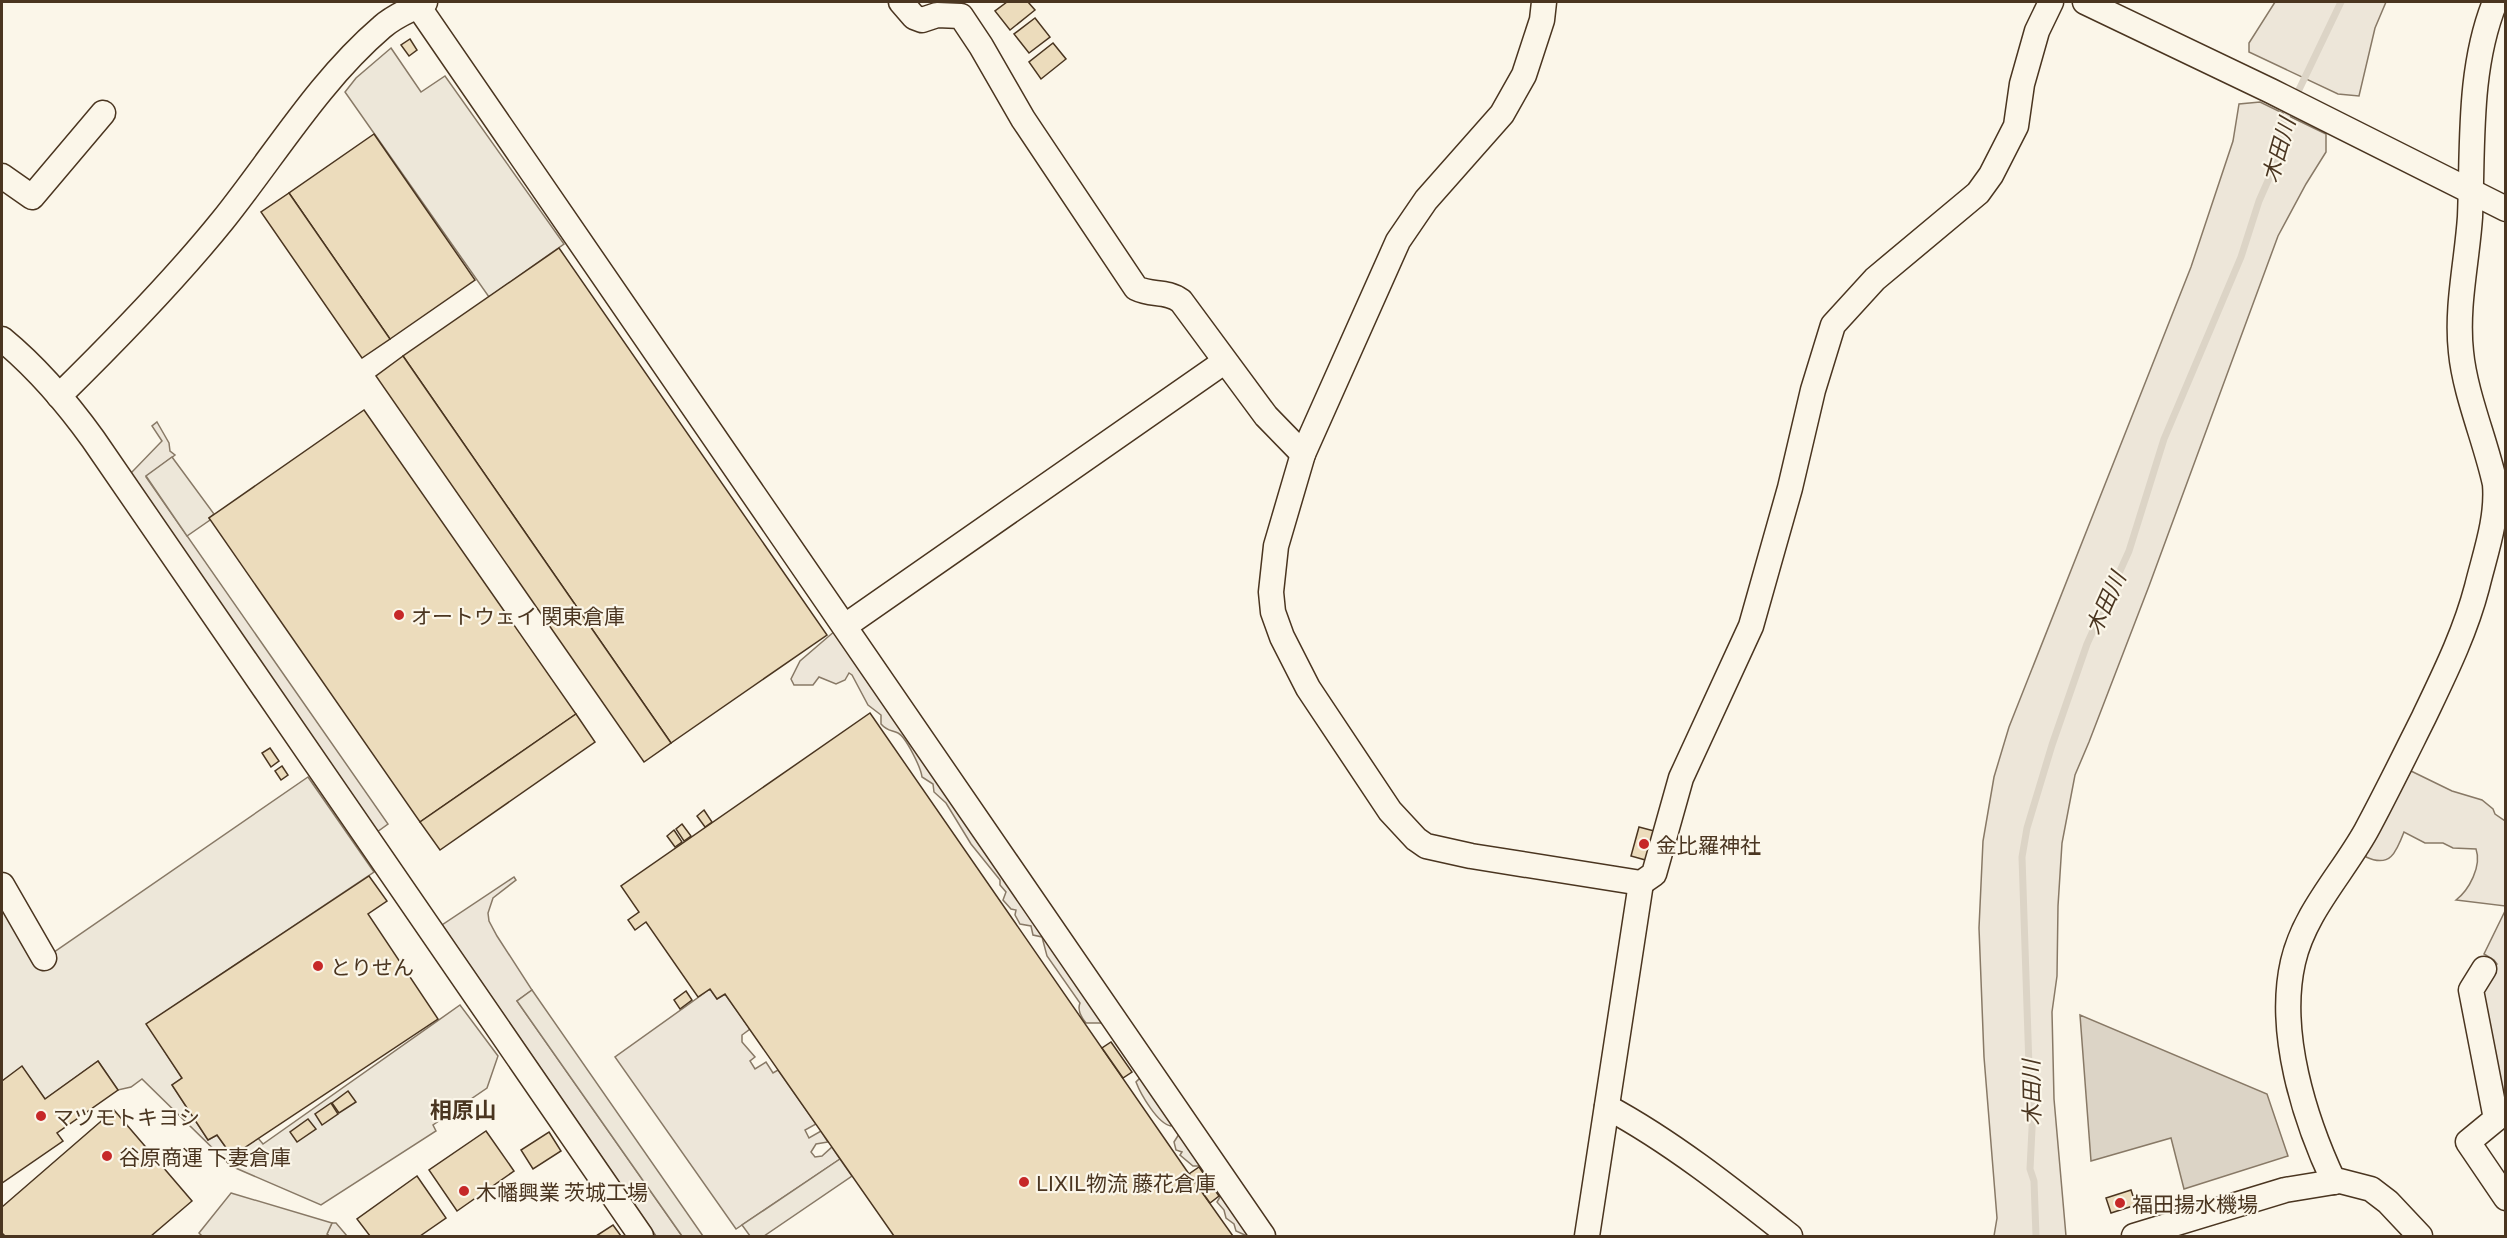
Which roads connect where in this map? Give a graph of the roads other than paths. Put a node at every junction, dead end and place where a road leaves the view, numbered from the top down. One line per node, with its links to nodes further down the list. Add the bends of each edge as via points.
1 (901, 2): 12 (street, via 922,20 937,15 961,16 1023,119 1136,288 1147,293 1170,293 1181,301)
2 (1544, 2): 14 (street, via 1524,75 1502,114 1426,200 1398,241)
3 (2051, 2): 16 (street, via 2037,31 2022,84 2016,126 1991,175 1978,193 1875,279 1833,325 1751,626 1682,778 1654,874)
4 (2085, 2): 9 (street)
5 (2495, 2): 9 (street, via 2478,58)
6 (422, 4): 13 (street, via 383,26 340,67 222,221 119,337); 15 (street)
7 (103, 113): 8 (street, via 32,197)
8 (2, 176)
9 (2470, 192): 10 (street); 21 (street, via 2459,320 2466,381 2496,498 2489,537 2470,614 2447,669 2365,832 2303,935 2290,982 2287,1005 2302,1096)
10 (2505, 210)
11 (2, 339): 13 (street)
12 (1224, 362): 14 (street, via 1266,416); 15 (street)
13 (59, 396): 23 (street)
14 (1303, 454): 16 (street, via 1273,560 1273,612 1308,688 1390,811 1426,846)
15 (845, 626): 24 (street)
16 (1641, 884): 20 (street)
17 (2, 885): 18 (street)
18 (44, 958)
19 (2484, 969): 22 (street, via 2471,990 2496,1119 2468,1142)
20 (1607, 1107): 25 (street); 26 (street, via 1637,1123)
21 (2334, 1182): 27 (street, via 2285,1190); 28 (street, via 2371,1189)
22 (2505, 1198)
23 (642, 1236)
24 (1263, 1236)
25 (1587, 1236)
26 (1790, 1236)
27 (2134, 1236)
28 (2420, 1236)

